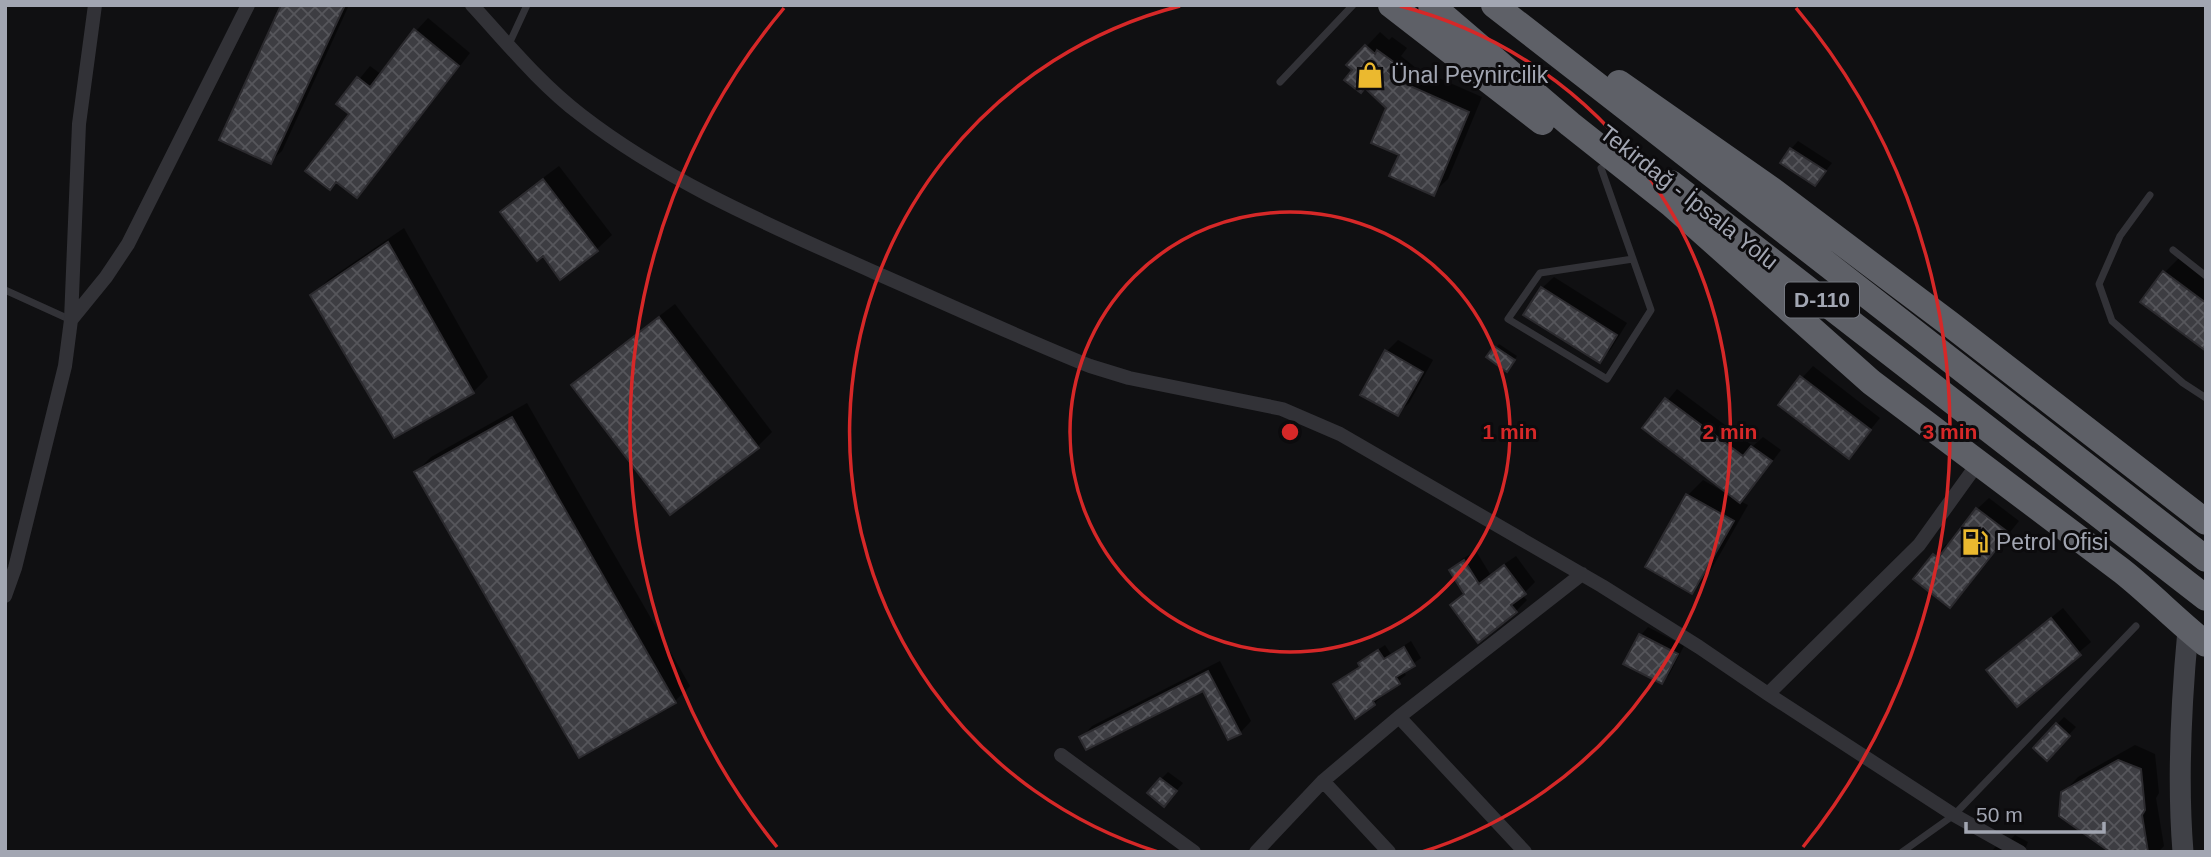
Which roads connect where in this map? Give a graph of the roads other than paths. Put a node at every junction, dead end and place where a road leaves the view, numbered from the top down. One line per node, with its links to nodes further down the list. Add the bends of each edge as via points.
1 (95, 5): 18 (street, via 79,124)
2 (248, 5): 18 (street, via 128,244)
3 (472, 5): 10 (street)
4 (527, 5): 10 (lane)
5 (1353, 5): 11 (lane)
6 (1391, 5): 12 (highway)
7 (1433, 5): 19 (highway, via 1671,204); 27 (highway, Tekirdağ - İpsala Yolu / D-110, via 1576,109)
8 (1494, 5): 23 (highway, Tekirdağ - İpsala Yolu / D-110)
9 (1508, 5): 22 (highway, via 1772,190)
10 (509, 44): 25 (street, via 559,97 617,141 704,194 1090,366 1282,409 1311,420)
11 (1280, 82)
12 (1601, 168): 15 (lane); 19 (highway)
13 (2150, 195): 20 (lane, via 2120,236 2099,284 2112,321)
14 (2173, 250): 16 (lane)
15 (1633, 259): 15 (lane, via 1651,310 1608,379 1508,319 1540,272)
16 (2206, 276)
17 (5, 290): 18 (lane)
18 (71, 320): 26 (street, via 65,366)
19 (1871, 382): 21 (highway)
20 (2206, 398)
21 (1978, 463): 29 (highway, via 2122,571); 30 (street, via 1919,545)
22 (2206, 522)
23 (2206, 559)
24 (2206, 569): 29 (highway, via 2188,612)
25 (1582, 574): 30 (street); 31 (street)
26 (5, 596)
27 (2206, 598)
28 (2136, 626): 34 (lane)
29 (2197, 637): 41 (street, via 2182,697)
30 (1768, 694): 34 (street)
31 (1399, 717): 33 (street); 35 (street)
32 (1061, 755): 36 (street)
33 (1323, 781): 37 (street); 38 (street)
34 (1954, 815): 39 (lane); 40 (street)
35 (1520, 850)
36 (1194, 852)
37 (1256, 852)
38 (1389, 852)
39 (1902, 852)
40 (2020, 852)
41 (2183, 852)

